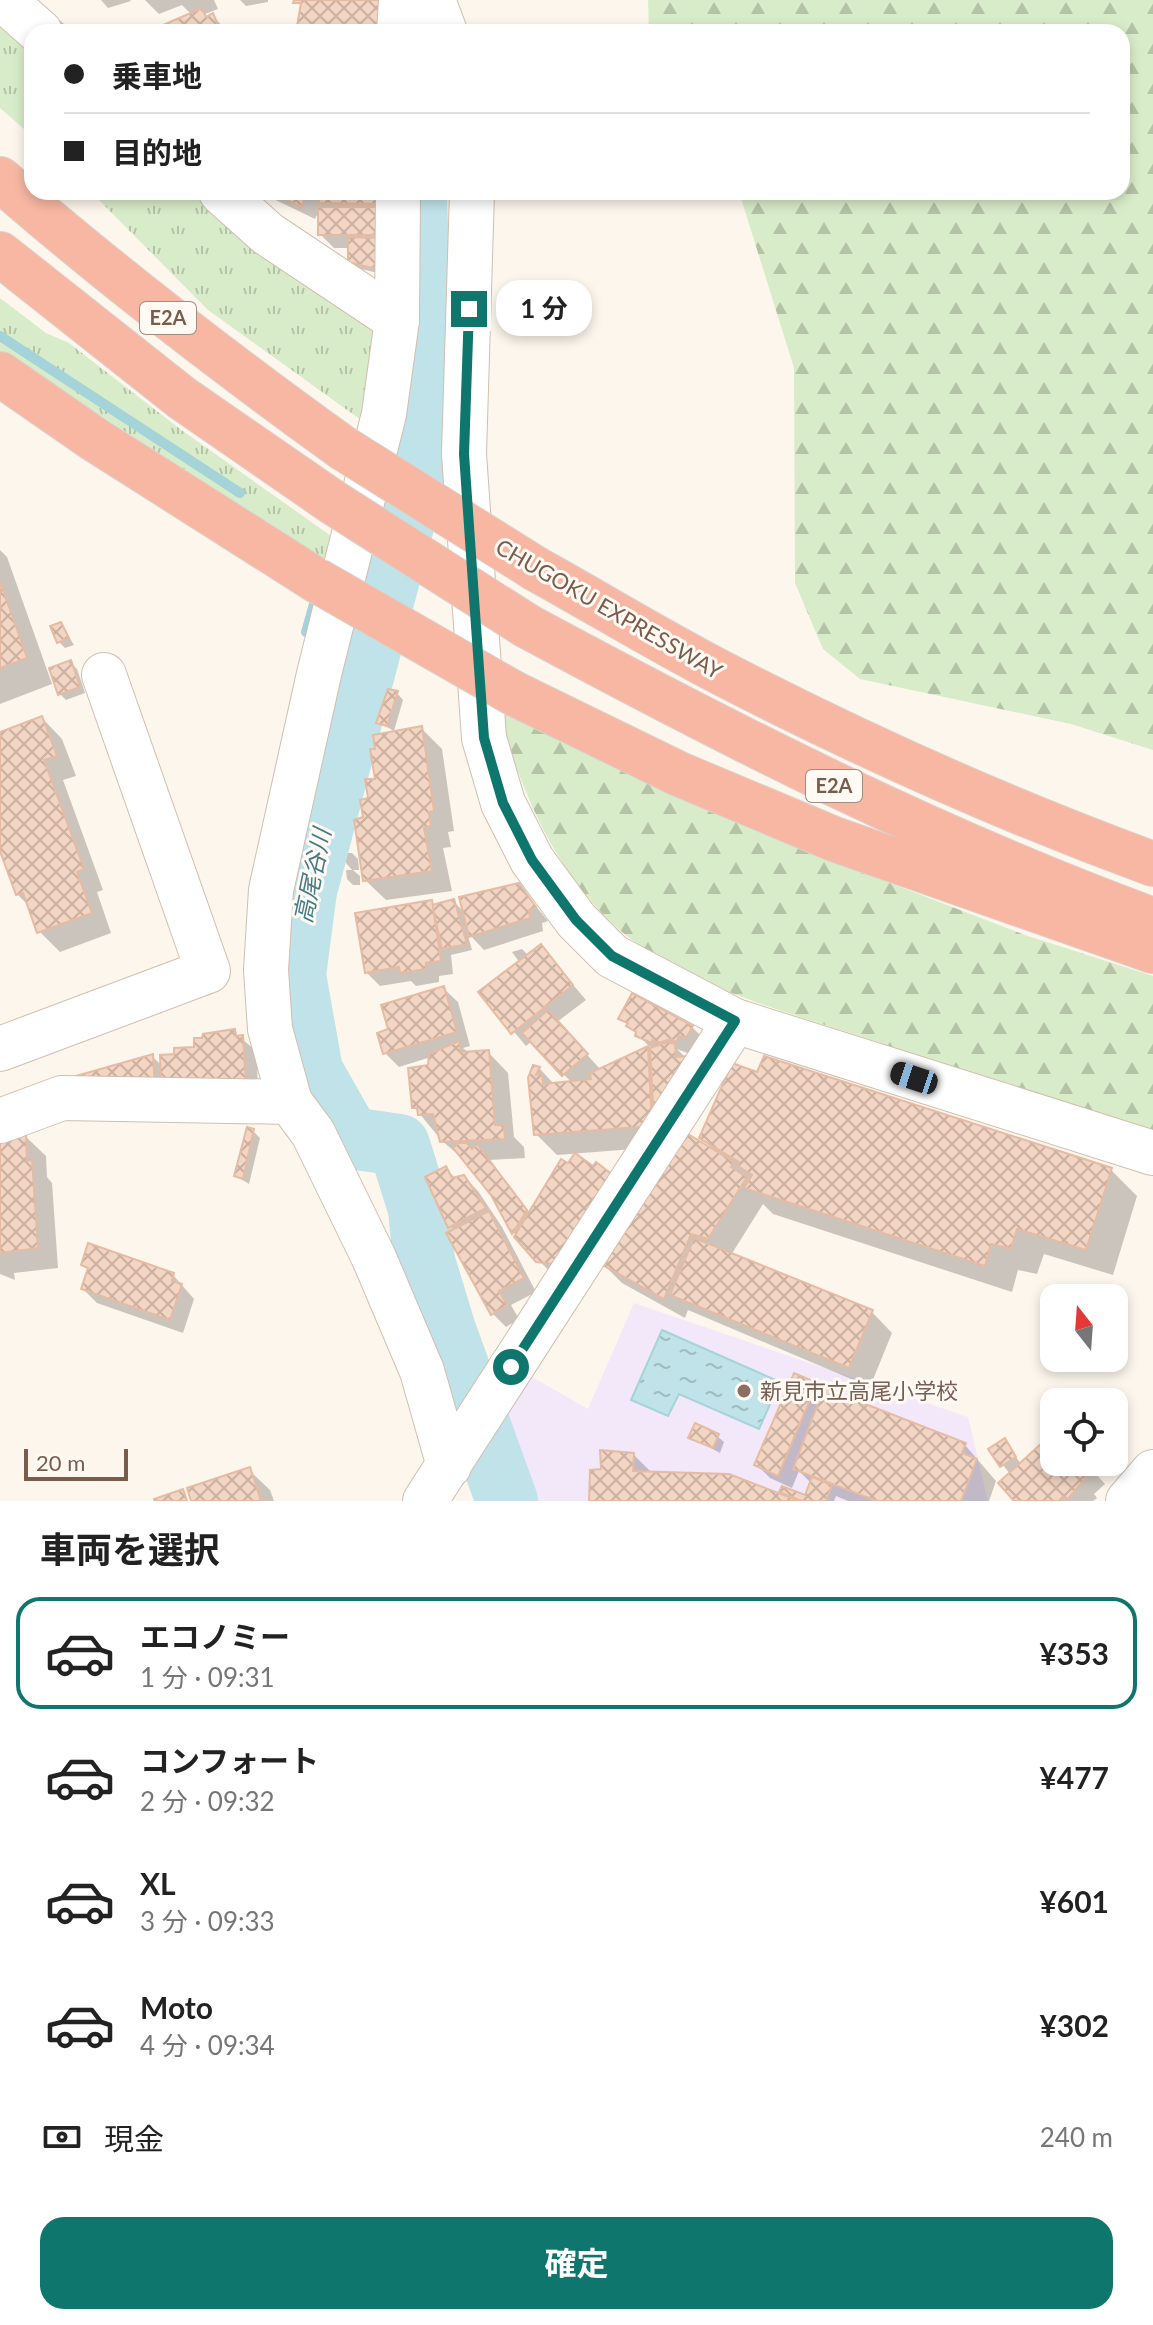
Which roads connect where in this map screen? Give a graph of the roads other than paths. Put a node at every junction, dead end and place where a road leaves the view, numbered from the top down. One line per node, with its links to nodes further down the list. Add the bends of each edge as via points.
1 (4, 0): 4 (street)
2 (401, 0): 5 (street)
3 (433, 0): 6 (street)
4 (31, 24)
5 (400, 24)
6 (442, 24)
7 (0, 179): 8 (highway, CHUGOKU EXPRESSWAY / E2A, bridge)
8 (24, 200)
9 (24, 200): 17 (highway, CHUGOKU EXPRESSWAY / E2A, bridge, via 213,354 343,448 536,569 735,680 863,742)
10 (230, 200): 14 (street, via 268,234)
11 (398, 200): 14 (street)
12 (472, 200): 20 (street, via 464,454 484,738 503,803 532,860 576,920 612,956)
13 (0, 254): 18 (highway, E2A, bridge, via 182,398 527,626 715,728 867,802 1051,883)
14 (397, 320): 22 (street, via 384,414 271,890 266,970 270,1029)
15 (0, 374): 19 (highway, bridge, via 316,580 515,694 679,774 834,839)
16 (104, 675): 21 (street, via 208,971)
17 (1153, 864)
18 (1153, 920)
19 (1153, 951)
20 (735, 1021): 24 (street); 25 (street)
21 (0, 1049)
22 (290, 1102): 23 (street, via 62,1098); 25 (street, via 313,1133 422,1371)
23 (0, 1121)
24 (1153, 1153)
25 (445, 1470)
26 (1153, 1472): 27 (street)
27 (1128, 1501)

